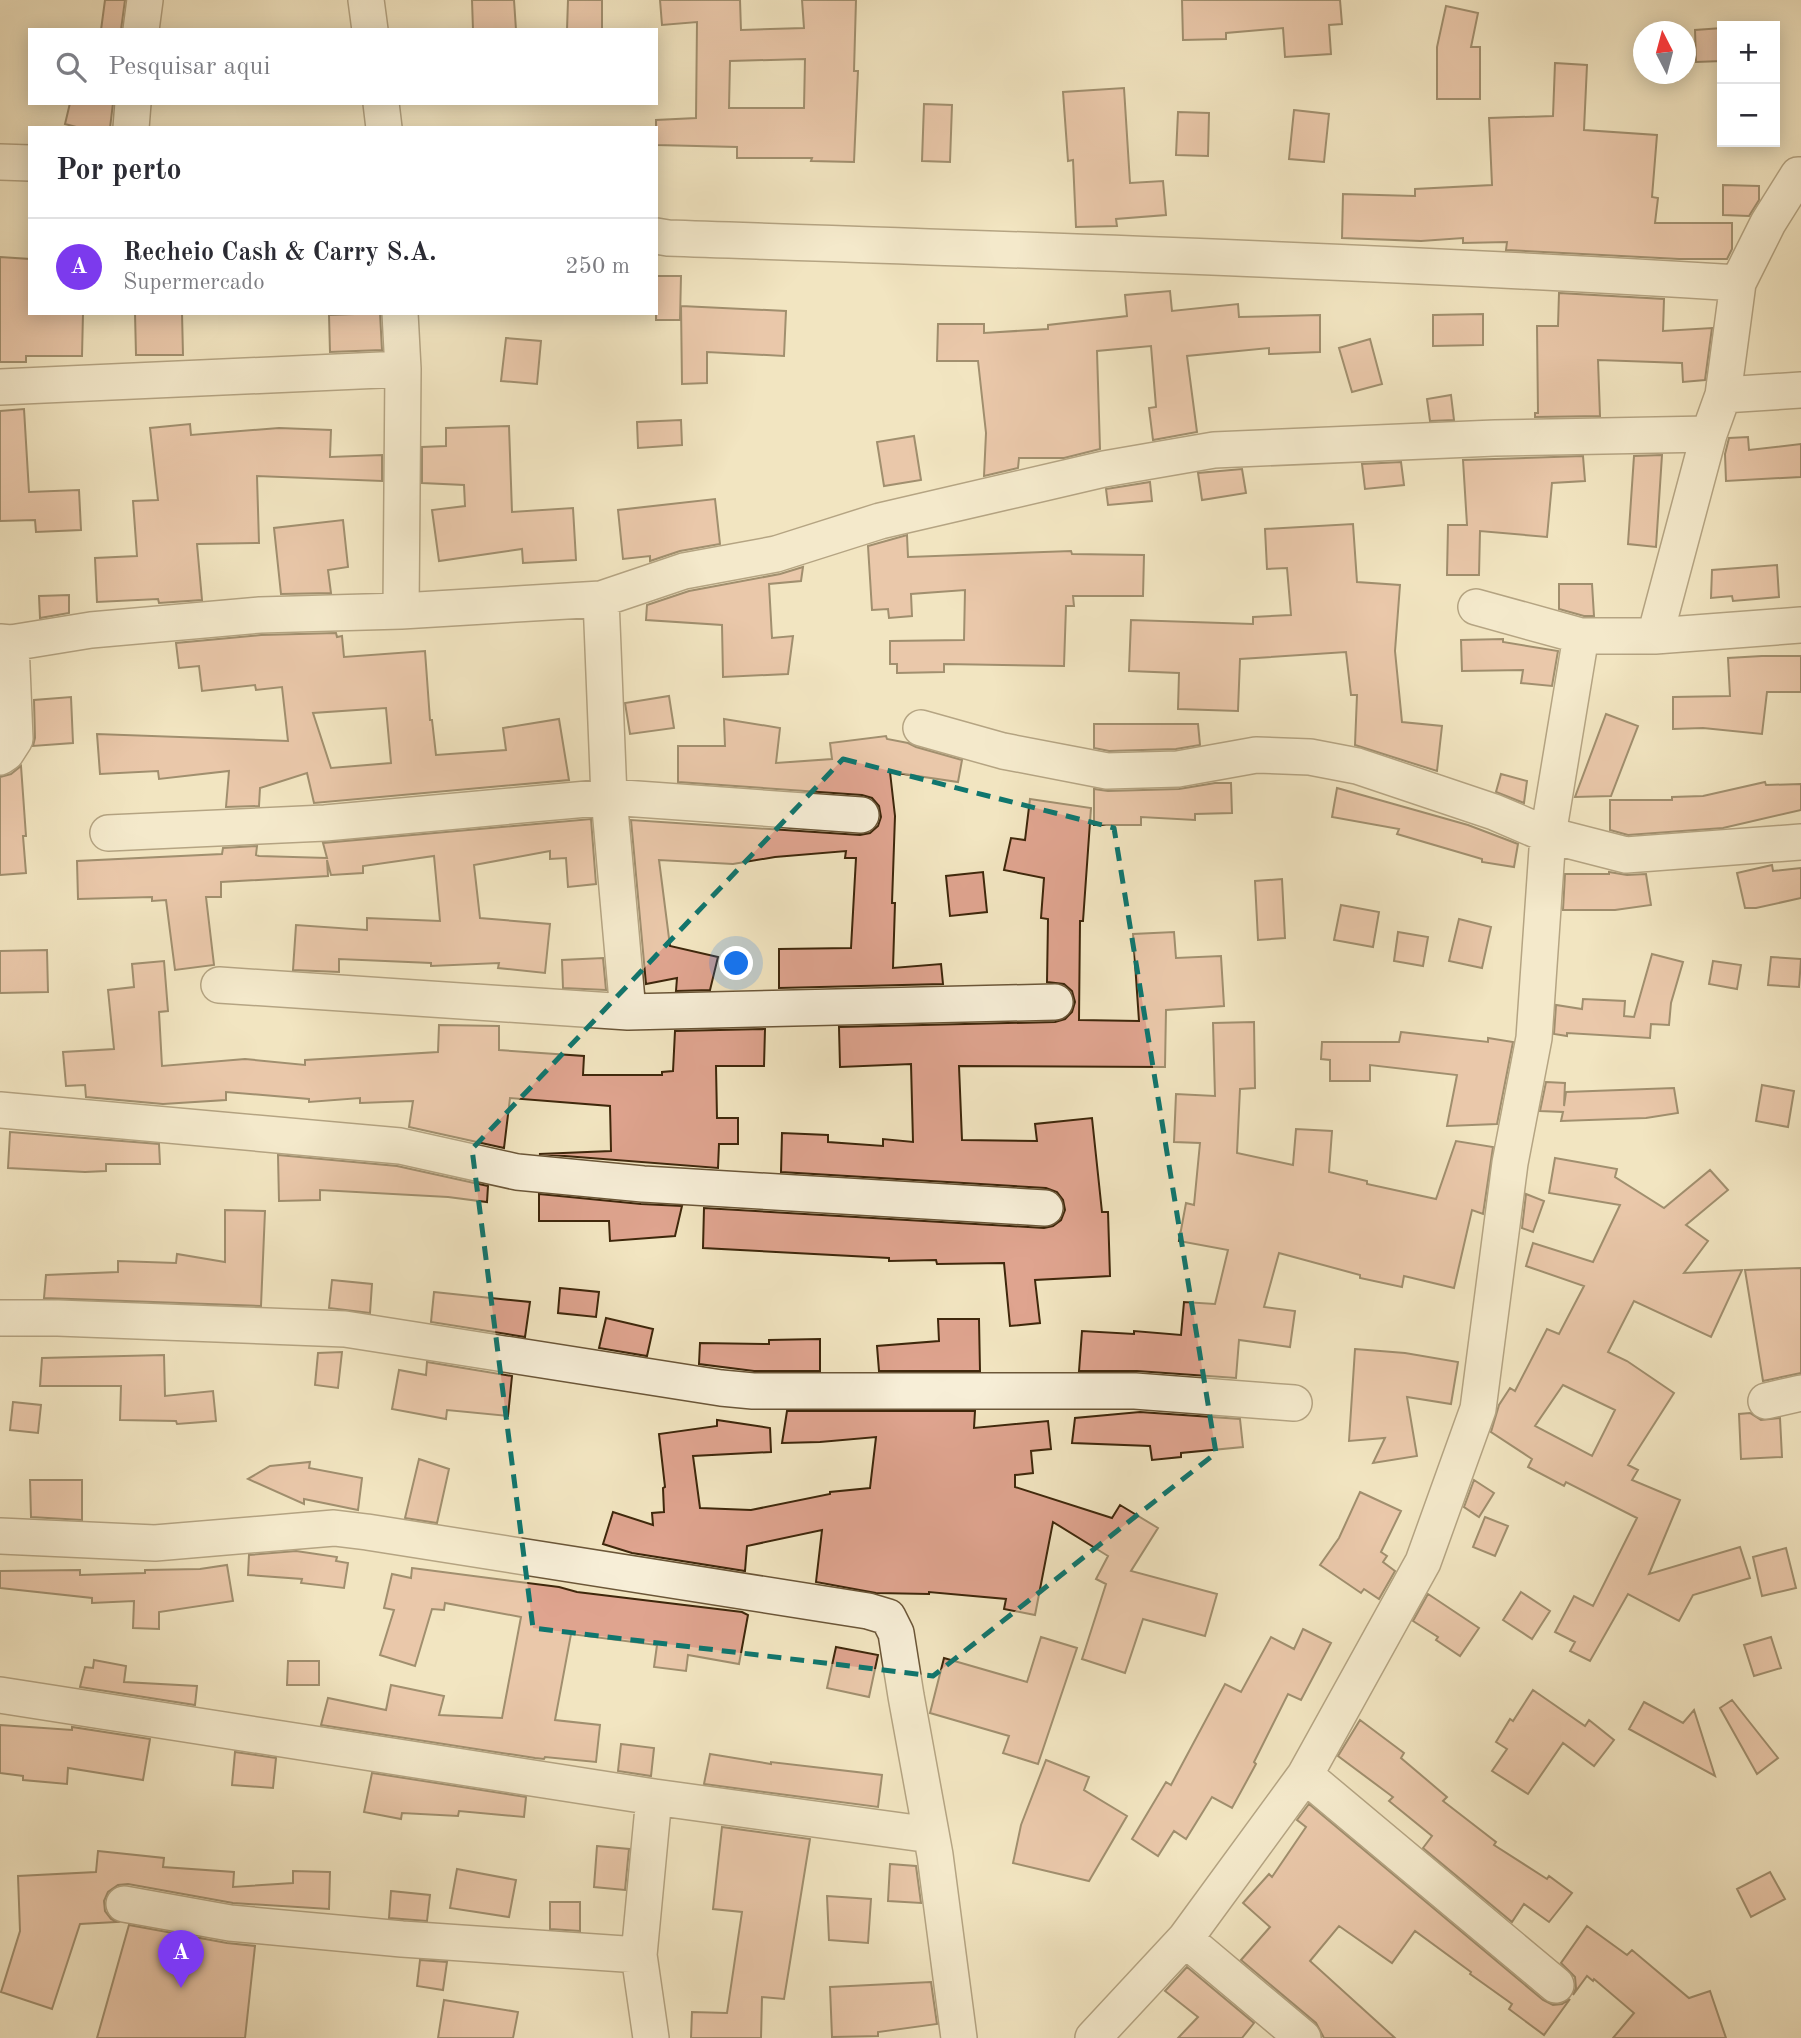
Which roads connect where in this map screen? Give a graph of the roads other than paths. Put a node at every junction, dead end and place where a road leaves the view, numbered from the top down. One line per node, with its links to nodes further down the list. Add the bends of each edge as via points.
1 (145, 0): 3 (street)
2 (366, 0): 4 (street)
3 (141, 28)
4 (370, 28)
5 (133, 105): 7 (street)
6 (381, 105): 8 (street)
7 (131, 126)
8 (384, 126)
9 (0, 162): 10 (street)
10 (28, 163)
11 (1801, 175): 13 (street, via 1768,223)
12 (658, 236): 13 (street)
13 (1738, 283): 18 (street)
14 (400, 315): 15 (street)
15 (403, 369): 16 (street); 22 (street)
16 (0, 387)
17 (1801, 390): 18 (street)
18 (1723, 395): 19 (street)
19 (1709, 435): 20 (street, via 1214,450 1104,469 880,521 776,554 684,571); 25 (street)
20 (601, 599): 22 (street); 29 (street)
21 (1476, 607): 24 (street)
22 (401, 611): 26 (street, via 247,616)
23 (1801, 625): 25 (street)
24 (1580, 636): 25 (street); 32 (street)
25 (1655, 636)
26 (5, 643): 28 (street, via 15,739)
27 (921, 728): 32 (street, via 1003,751 1107,771 1178,769 1256,755 1310,757 1357,766)
28 (0, 757)
29 (609, 797): 30 (street); 31 (street, via 325,823); 36 (street)
30 (861, 815)
31 (108, 833)
32 (1548, 835): 33 (street, via 1626,855); 45 (street, via 1534,1038 1510,1163 1478,1409 1423,1562)
33 (1801, 842)
34 (219, 985): 36 (street)
35 (1055, 1002): 36 (street)
36 (628, 1012)
37 (0, 1110): 38 (street, via 400,1146 517,1171 643,1184)
38 (1045, 1208)
39 (0, 1318): 42 (street, via 345,1329 753,1391 1135,1391)
40 (1801, 1393): 41 (street)
41 (1766, 1401)
42 (1294, 1404)
43 (0, 1536): 47 (street, via 155,1543 334,1528 888,1616 896,1633)
44 (0, 1695): 46 (street)
45 (1305, 1775): 49 (street); 51 (street)
46 (654, 1797): 47 (street); 50 (street)
47 (931, 1835): 53 (street)
48 (124, 1905): 50 (street, via 230,1923)
49 (1185, 1939): 54 (street); 55 (street)
50 (639, 1955): 52 (street)
51 (1556, 1985)
52 (650, 2038)
53 (959, 2038)
54 (1093, 2038)
55 (1303, 2038)

